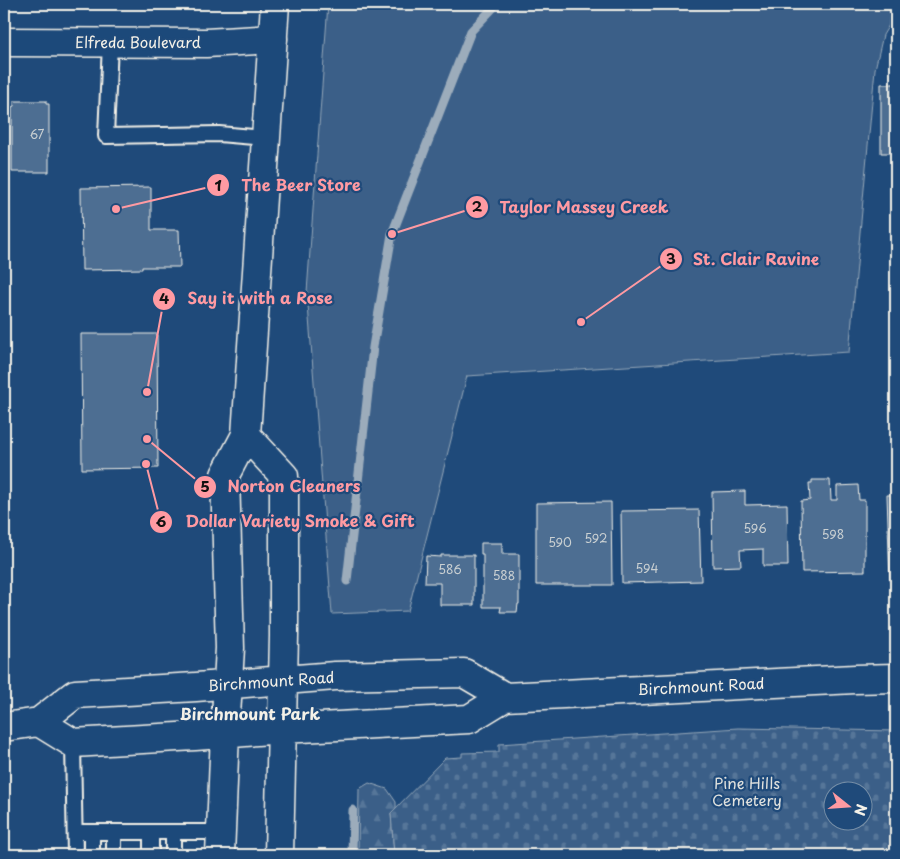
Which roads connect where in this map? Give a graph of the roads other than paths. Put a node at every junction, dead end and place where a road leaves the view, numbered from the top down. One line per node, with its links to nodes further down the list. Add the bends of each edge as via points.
1 (275, 4): 2 (main road)
2 (273, 39): 4 (main road, Elfreda Boulevard, via 222,43); 5 (main road)
3 (4, 42): 4 (main road, Elfreda Boulevard)
4 (110, 43): 5 (lane, via 106,136 219,134)
5 (266, 138): 6 (main road)
6 (246, 435): 8 (main road, via 284,476); 9 (main road, via 225,475 230,648)
7 (896, 678): 10 (main road, Birchmount Road)
8 (283, 680): 9 (main road, Birchmount Road); 10 (main road, Birchmount Road, via 464,672); 13 (main road)
9 (227, 684): 11 (main road, Birchmount Road, via 75,694); 14 (main road)
10 (505, 698): 13 (main road, Birchmount Road, via 469,719)
11 (39, 722): 12 (main road, Birchmount Road); 15 (main road)
12 (4, 727)
13 (282, 729): 14 (main road, Birchmount Road); 27 (main road)
14 (225, 733): 15 (main road, Birchmount Road); 21 (main road)
15 (73, 743): 16 (lane)
16 (75, 832): 17 (lane); 22 (lane)
17 (92, 832): 18 (lane); 23 (lane)
18 (114, 832): 19 (lane); 24 (lane)
19 (151, 832): 20 (lane); 25 (lane)
20 (173, 832): 21 (lane); 26 (lane)
21 (221, 843)
22 (76, 855)
23 (92, 855)
24 (114, 855)
25 (151, 855)
26 (173, 855)
27 (279, 855)

